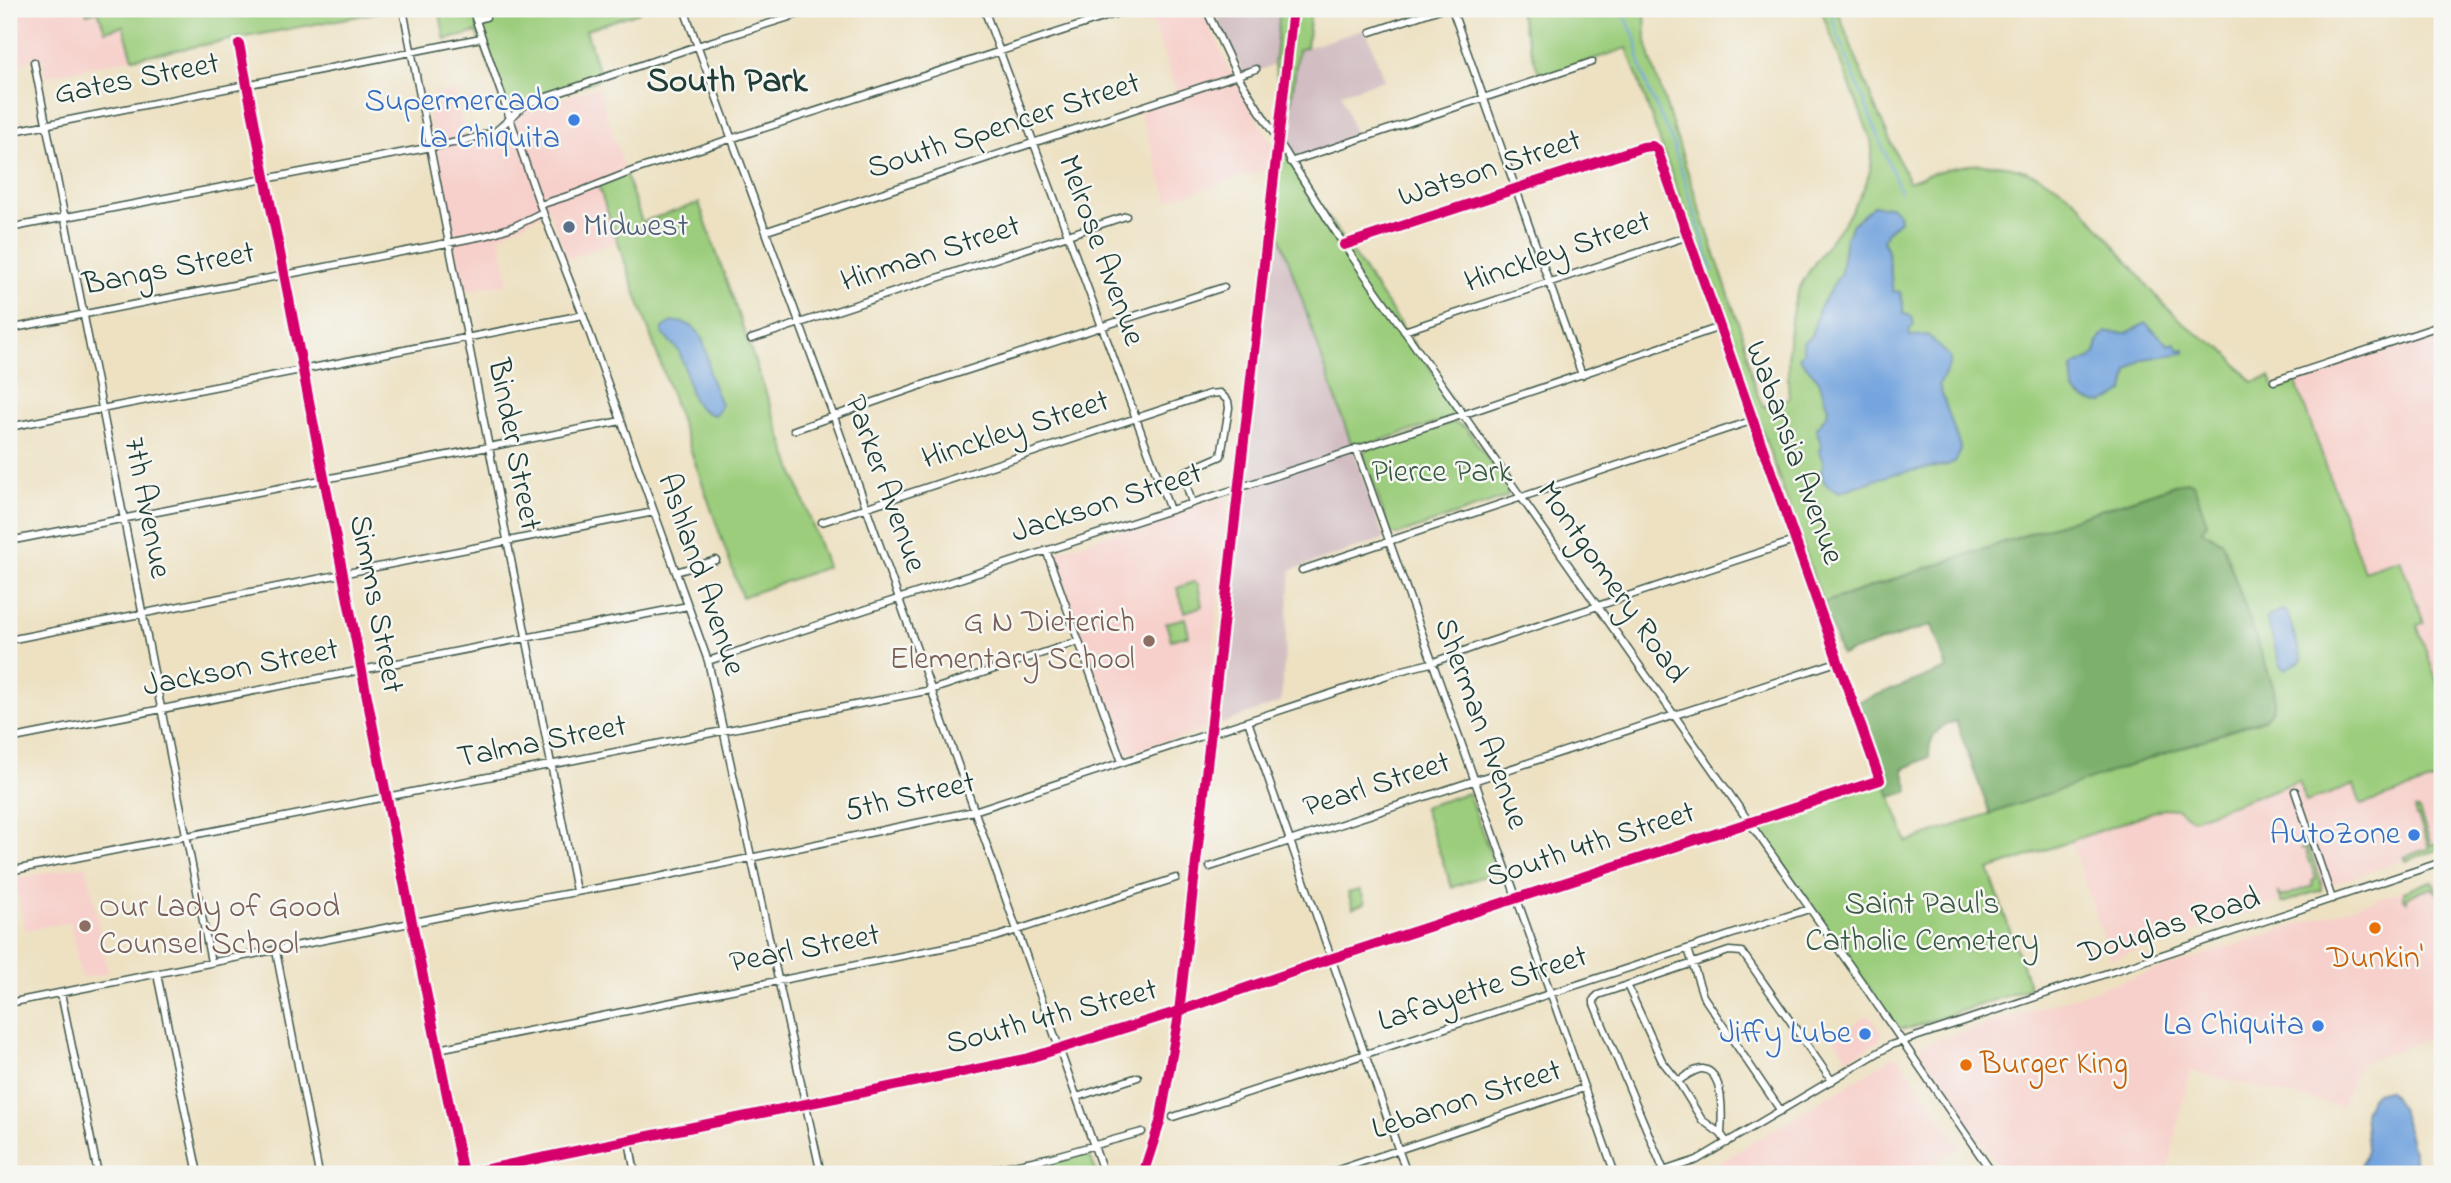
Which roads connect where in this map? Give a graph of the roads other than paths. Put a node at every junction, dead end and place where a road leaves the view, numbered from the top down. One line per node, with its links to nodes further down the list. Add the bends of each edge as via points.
1 (403, 9): 17 (street, Binder Street)
2 (472, 9): 11 (street, Ashland Avenue)
3 (684, 9): 15 (street, Parker Avenue)
4 (816, 9): 15 (street)
5 (984, 9): 16 (street, Melrose Avenue)
6 (1130, 9): 16 (street, Bangs Street)
7 (1206, 9): 21 (street, Montgomery Road)
8 (1440, 9): 12 (street)
9 (1452, 9): 23 (street)
10 (486, 17): 11 (street)
11 (475, 20): 13 (street, Ashland Avenue)
12 (1371, 32)
13 (481, 38): 17 (street, Gates Street); 24 (street, Ashland Avenue)
14 (239, 44): 22 (street, Simms Street)
15 (697, 46): 24 (street, via 526,104); 27 (street, Parker Avenue)
16 (1001, 51): 27 (street, Bangs Street); 28 (street, Melrose Avenue)
17 (411, 52): 22 (street, Gates Street); 30 (street, Binder Street)
18 (34, 62): 25 (street, 7th Avenue)
19 (1592, 62): 23 (street)
20 (1256, 69): 21 (street, South Spencer Street)
21 (1237, 75): 28 (street, South Spencer Street); 31 (street, Montgomery Road)
22 (247, 85): 25 (street, Gates Street); 32 (street, Simms Street)
23 (1484, 98): 31 (street); 33 (street)
24 (509, 117): 30 (street, via 496,131); 34 (street, Ashland Avenue)
25 (46, 125): 26 (street, Gates Street); 36 (street, 7th Avenue)
26 (9, 132)
27 (731, 138): 34 (street, Bangs Street); 38 (street, Parker Avenue)
28 (1035, 143): 38 (street, South Spencer Street); 39 (street, Melrose Avenue)
29 (1653, 146): 33 (street, Watson Street); 40 (street, Wabansia Avenue)
30 (429, 148): 32 (street); 41 (street, Binder Street)
31 (1290, 162): 42 (street, Montgomery Road)
32 (266, 180): 36 (street); 43 (street, Simms Street)
33 (1516, 190): 42 (street, Watson Street); 44 (street)
34 (542, 208): 41 (street, Bangs Street, via 502,231); 47 (street, Ashland Avenue)
35 (1126, 216): 39 (street, Hinman Street)
36 (64, 218): 37 (street); 46 (street, 7th Avenue)
37 (9, 228)
38 (767, 231): 48 (street, Parker Avenue)
39 (1069, 236): 48 (street, Hinman Street); 50 (street, Melrose Avenue)
40 (1688, 236): 44 (street, Hinckley Street); 51 (street, Wabansia Avenue)
41 (448, 242): 43 (street, Bangs Street); 54 (street, Binder Street)
42 (1344, 245): 53 (street, Montgomery Road)
43 (285, 274): 46 (street, Bangs Street); 56 (street, Simms Street)
44 (1550, 282): 53 (street, Hinckley Street); 57 (street)
45 (1224, 287): 50 (street)
46 (83, 314): 52 (street, Bangs Street); 59 (street, 7th Avenue)
47 (583, 315): 54 (street); 64 (street, Ashland Avenue)
48 (800, 323): 55 (street, Hinman Street); 61 (street, Parker Avenue)
49 (2442, 325): 58 (street)
50 (1102, 327): 61 (street); 62 (street, Melrose Avenue)
51 (1720, 327): 57 (street, Jackson Street); 63 (street, Wabansia Avenue)
52 (9, 329)
53 (1404, 331): 60 (street, Montgomery Road)
54 (467, 339): 56 (street); 67 (street, Binder Street)
55 (751, 339)
56 (303, 370): 59 (street); 69 (street, Simms Street)
57 (1582, 374): 60 (street, Jackson Street)
58 (2274, 381)
59 (102, 409): 65 (street); 75 (street, 7th Avenue)
60 (1462, 415): 68 (street, Jackson Street); 70 (street, Montgomery Road)
61 (834, 416): 66 (street); 72 (street, Parker Avenue)
62 (1135, 417): 71 (street, Hinckley Street, via 1216,393 1226,398 1229,408 1222,456 1184,472); 72 (street, Hinckley Street); 73 (street, Melrose Avenue)
63 (1754, 420): 70 (street); 77 (street, Wabansia Avenue)
64 (621, 421): 67 (street); 74 (street, Ashland Avenue)
65 (9, 427)
66 (794, 430)
67 (489, 448): 69 (street); 80 (street, Binder Street)
68 (1356, 448): 71 (street, Jackson Street); 79 (street, Sherman Avenue)
69 (325, 480): 75 (street); 85 (street, Simms Street)
70 (1521, 496): 79 (street); 88 (street, Montgomery Road)
71 (1192, 503): 73 (street, Jackson Street)
72 (867, 507): 76 (street, Hinckley Street); 86 (street, Parker Avenue)
73 (1170, 510): 81 (street, Jackson Street)
74 (654, 512): 80 (street); 84 (street, Ashland Avenue)
75 (122, 519): 78 (street); 89 (street, 7th Avenue)
76 (822, 522)
77 (1797, 540): 88 (street, 5th Street); 94 (street, Wabansia Avenue)
78 (9, 541)
79 (1388, 541): 83 (street); 95 (street, Sherman Avenue)
80 (507, 542): 85 (street); 90 (street, Binder Street)
81 (1046, 550): 86 (street, Jackson Street); 92 (street)
82 (716, 560): 84 (street)
83 (1302, 570)
84 (676, 572): 87 (street, Ashland Avenue)
85 (343, 575): 89 (street); 96 (street, Simms Street)
86 (899, 598): 93 (street, Jackson Street); 97 (street, Parker Avenue)
87 (688, 606): 90 (street, Jackson Street); 93 (street, Ashland Avenue)
88 (1597, 606): 95 (street, 5th Street); 99 (street, Montgomery Road)
89 (141, 614): 91 (street); 98 (street, 7th Avenue)
90 (526, 639): 96 (street, Jackson Street); 104 (street, Binder Street)
91 (9, 640)
92 (1079, 641): 97 (street, Talma Street); 103 (street)
93 (708, 661): 101 (street, Ashland Avenue)
94 (1840, 661): 99 (street, Pearl Street); 106 (street, Wabansia Avenue)
95 (1431, 663): 100 (street, 5th Street); 105 (street, Sherman Avenue)
96 (362, 671): 98 (street, Jackson Street); 108 (street, Simms Street)
97 (931, 690): 101 (street, Talma Street); 109 (street, Parker Avenue)
98 (161, 710): 102 (street, Jackson Street); 111 (street, 7th Avenue)
99 (1673, 713): 105 (street, Pearl Street); 110 (street, Montgomery Road)
100 (1248, 721): 103 (street, 5th Street); 112 (street)
101 (723, 732): 104 (street, Talma Street); 113 (street, Ashland Avenue)
102 (9, 740)
103 (1122, 762): 109 (street, 5th Street)
104 (550, 766): 108 (street, Talma Street); 118 (street, Binder Street)
105 (1474, 780): 112 (street, Pearl Street); 119 (street, Sherman Avenue)
106 (1881, 780): 110 (street, South 4th Street)
107 (2295, 791): 120 (street)
108 (387, 797): 111 (street, Talma Street); 122 (street, Simms Street)
109 (975, 811): 113 (street, 5th Street); 123 (street, Parker Avenue)
110 (1748, 822): 119 (street, South 4th Street); 121 (street, Montgomery Road)
111 (186, 836): 116 (street, Talma Street); 127 (street, 7th Avenue)
112 (1288, 841): 115 (street, Pearl Street); 126 (street)
113 (751, 858): 118 (street, 5th Street); 130 (street, Ashland Avenue)
114 (2442, 862): 120 (street, Douglas Road)
115 (1210, 867)
116 (9, 872)
117 (1177, 878): 123 (street, Pearl Street)
118 (576, 891): 122 (street, 5th Street)
119 (1518, 898): 126 (street, South 4th Street); 133 (street, Sherman Avenue)
120 (2332, 899): 135 (street, Douglas Road)
121 (1809, 909): 124 (street, Lafayette Street); 135 (street, Montgomery Road)
122 (412, 923): 125 (street, 5th Street); 137 (street, Simms Street)
123 (1017, 930): 130 (street, Pearl Street); 136 (street, Parker Avenue)
124 (1688, 949): 128 (street); 133 (street, Lafayette Street)
125 (276, 951): 127 (street, 5th Street); 156 (street)
126 (1330, 959): 136 (street, South 4th Street); 138 (street)
127 (211, 962): 129 (street, 5th Street)
128 (1692, 964): 131 (street); 141 (street, via 1729,951 1742,952); 145 (street, via 1709,1005)
129 (157, 974): 132 (street, 5th Street); 155 (street)
130 (778, 980): 137 (street, Pearl Street); 144 (street, Ashland Avenue)
131 (1627, 985): 140 (street, via 1658,1055); 153 (street, via 1598,995 1594,1004)
132 (61, 993): 134 (street, 5th Street); 154 (street)
133 (1551, 994): 138 (street, Lafayette Street); 142 (street, Sherman Avenue)
134 (9, 1003)
135 (1901, 1042): 141 (street, Douglas Road); 166 (street, Montgomery Road)
136 (1059, 1048): 143 (street, Parker Avenue); 144 (street, South 4th Street, via 1026,1059)
137 (438, 1049): 157 (street, Simms Street)
138 (1364, 1055): 146 (street, Lafayette Street); 152 (street)
139 (1138, 1077): 143 (street)
140 (1678, 1080): 148 (street, via 1702,1120); 148 (street, via 1697,1070 1709,1072 1721,1097)
141 (1832, 1081): 145 (street, Douglas Road)
142 (1584, 1088): 152 (street, Lebanon Street); 164 (street, Sherman Avenue)
143 (1077, 1097): 151 (street, Parker Avenue)
144 (806, 1104): 149 (street, South 4th Street); 159 (street, Ashland Avenue)
145 (1781, 1111): 150 (street, Douglas Road)
146 (1173, 1117)
147 (1142, 1132): 151 (street)
148 (1720, 1134): 150 (street)
149 (629, 1140): 157 (street, South 4th Street); 158 (street)
150 (1727, 1143): 153 (street, Douglas Road)
151 (1094, 1147): 160 (street); 161 (street, Parker Avenue)
152 (1398, 1150): 162 (street, Lebanon Street); 163 (street)
153 (1664, 1171): 165 (street, Douglas Road)
154 (98, 1174)
155 (198, 1174)
156 (319, 1174)
157 (463, 1174)
158 (635, 1174)
159 (821, 1174)
160 (970, 1174)
161 (1104, 1174)
162 (1326, 1174)
163 (1407, 1174)
164 (1615, 1174)
165 (1654, 1174)
166 (1993, 1174)

